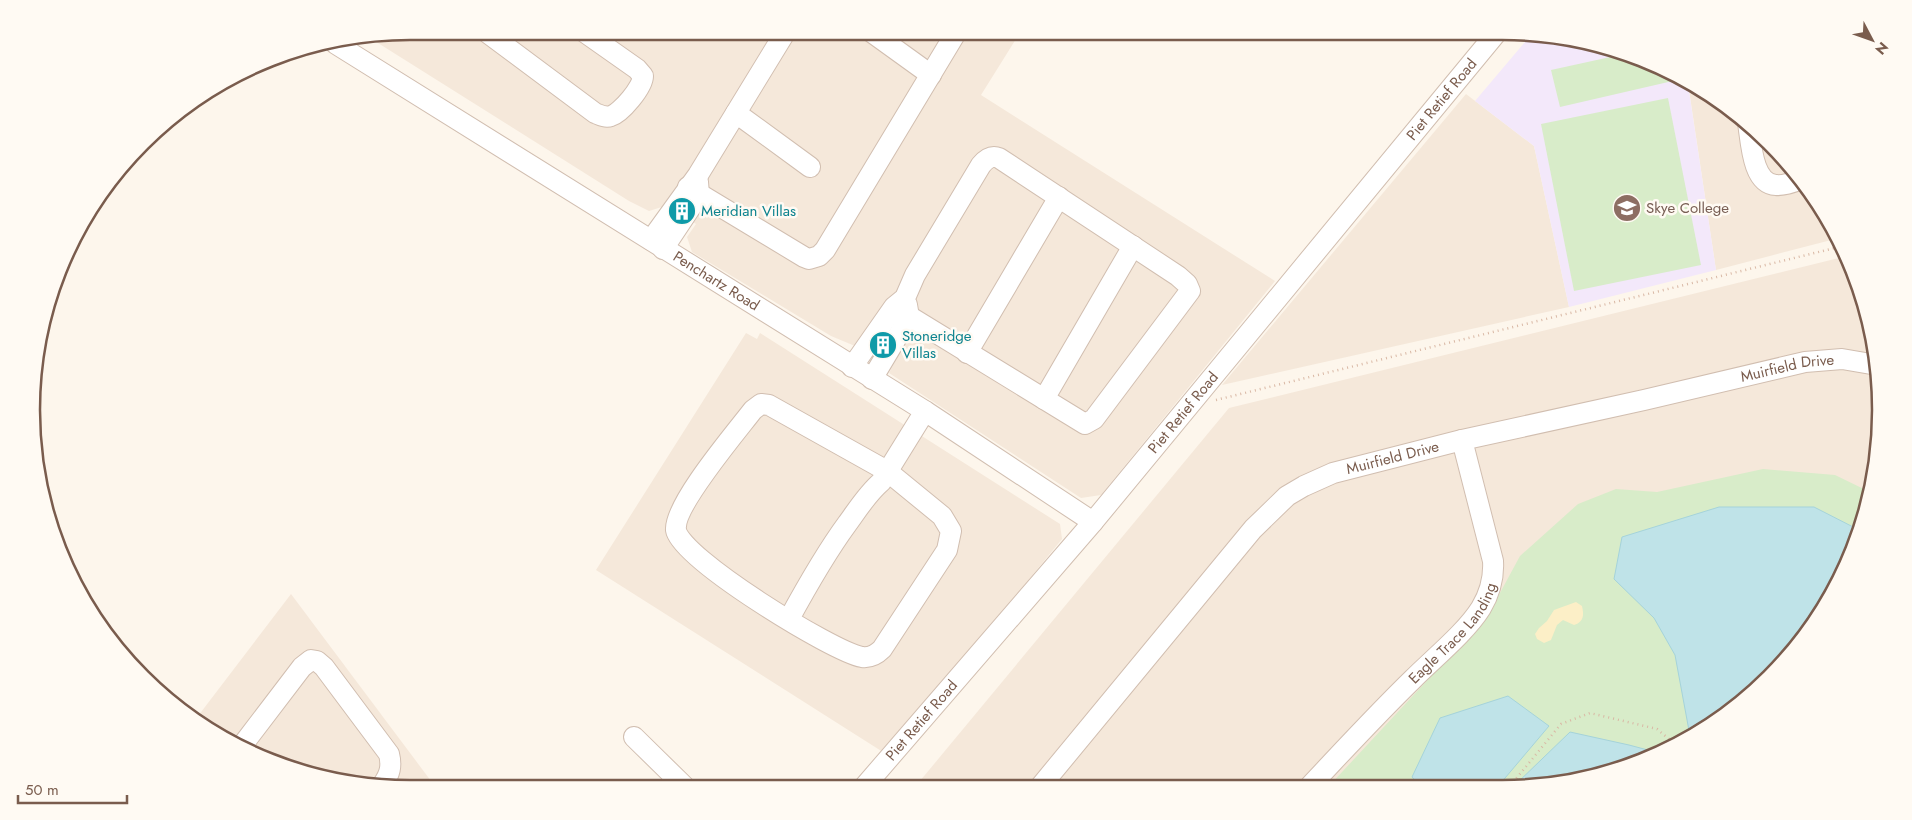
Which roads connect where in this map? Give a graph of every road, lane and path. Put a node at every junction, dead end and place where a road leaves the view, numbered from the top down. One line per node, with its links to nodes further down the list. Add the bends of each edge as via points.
1 (497, 40): 2 (street, via 596,113 607,117 620,111 641,85 643,76)
2 (596, 40)
3 (781, 40): 9 (street)
4 (882, 40): 8 (street)
5 (952, 40): 8 (street)
6 (1491, 40): 24 (street, Piet Retief Road)
7 (340, 47): 15 (street, Penchartz Road)
8 (931, 75): 13 (street, via 826,250 819,256 810,259 804,256)
9 (736, 113): 11 (street); 13 (street)
10 (1751, 136): 12 (street, via 1762,180 1778,186)
11 (810, 167)
12 (1793, 182)
13 (695, 186): 15 (street)
14 (1059, 197): 16 (street); 18 (street, via 999,158 984,160 916,274); 19 (street)
15 (657, 245): 21 (street, Penchartz Road)
16 (1133, 246): 23 (street); 23 (street, via 1184,280 1190,287 1188,296 1092,422 1084,424)
17 (1835, 248): 24 (path)
18 (903, 307): 19 (street); 21 (street); 22 (street)
19 (967, 353): 23 (street)
20 (1869, 364): 26 (street, Muirfield Drive, via 1842,360 1805,362)
21 (852, 367): 22 (street, Penchartz Road)
22 (872, 379): 25 (street, Penchartz Road)
23 (1044, 399)
24 (1189, 407): 28 (street, Piet Retief Road)
25 (931, 416): 27 (street, via 906,444); 28 (street, Penchartz Road)
26 (1462, 440): 37 (street, Muirfield Drive, via 1333,474 1287,496 1253,530); 38 (street, Eagle Trace Landing, via 1494,561 1489,591 1481,608 1462,630)
27 (889, 478): 29 (street, via 872,490 860,505 824,556); 29 (street, via 942,516 951,531 947,550 882,649 870,657 861,656); 29 (street, via 765,404 753,410 697,484 676,527 680,540 726,580)
28 (1093, 522): 36 (street, Piet Retief Road)
29 (789, 619)
30 (634, 737): 35 (street)
31 (1670, 740): 34 (path, via 1657,729 1590,713 1561,724)
32 (245, 742): 33 (street, via 302,667 311,660 317,661 389,754 390,770)
33 (386, 779)
34 (1515, 779)
35 (678, 780)
36 (871, 780)
37 (1046, 780)
38 (1316, 780)

